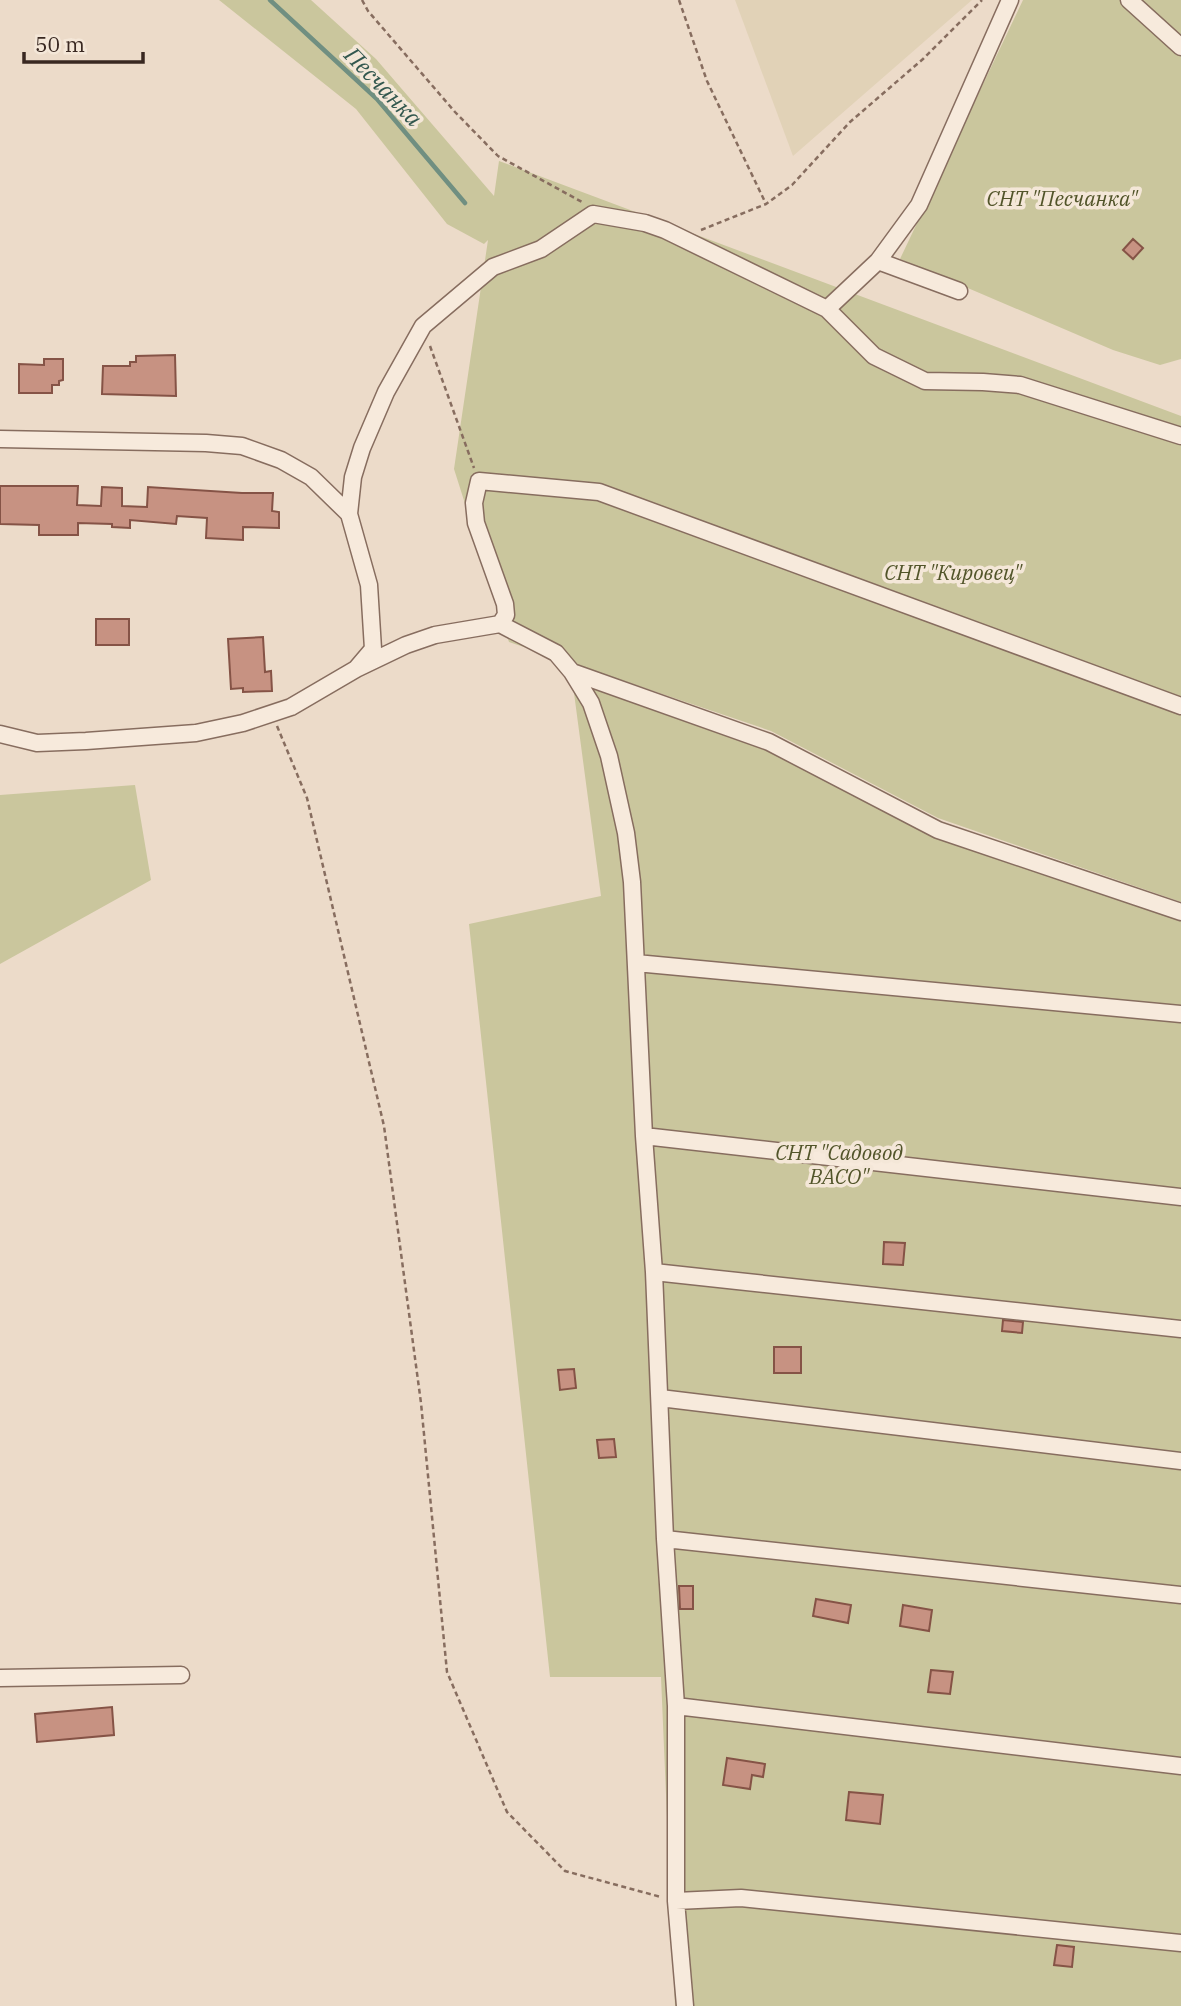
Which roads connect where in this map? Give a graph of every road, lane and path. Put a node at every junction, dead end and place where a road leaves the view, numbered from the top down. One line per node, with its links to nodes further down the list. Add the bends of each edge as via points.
1 (362, 0): 8 (path, via 498,156)
2 (679, 0): 7 (path, via 707,80)
3 (982, 0): 7 (path, via 850,122 792,185)
4 (1010, 0): 10 (street, via 919,205)
5 (1129, 0): 6 (street)
6 (1181, 47)
7 (766, 204): 9 (path, via 704,230)
8 (589, 205)
9 (691, 230)
10 (877, 261): 11 (street); 12 (street)
11 (959, 291)
12 (827, 309): 13 (street, via 665,230 593,214 541,248 493,267); 14 (street, via 874,356 925,381 1020,385)
13 (423, 326): 16 (path); 17 (street, via 386,392 362,448)
14 (1181, 436)
15 (0, 439): 17 (street, via 242,446 311,477)
16 (479, 481): 18 (street, via 476,523 505,604 506,615); 21 (street, via 599,492)
17 (349, 514): 19 (street, via 369,585 373,649)
18 (500, 624): 19 (street, via 435,635); 20 (street, via 556,653)
19 (356, 669): 22 (street, via 291,708)
20 (572, 672): 24 (street, via 769,742 938,830); 25 (street, via 591,703 609,756 626,833)
21 (1181, 706)
22 (272, 714): 23 (street, via 196,733 37,743); 39 (path, via 307,798 384,1126 421,1403 447,1672 508,1812 565,1871)
23 (0, 734)
24 (1181, 912)
25 (636, 963): 26 (street); 27 (street)
26 (1181, 1014)
27 (644, 1136): 28 (street); 29 (street)
28 (1181, 1197)
29 (654, 1272): 30 (street); 31 (street)
30 (1181, 1329)
31 (660, 1398): 32 (street); 33 (street)
32 (1181, 1461)
33 (664, 1539): 34 (street); 37 (street)
34 (1181, 1595)
35 (181, 1675): 36 (street)
36 (0, 1678)
37 (676, 1706): 38 (street); 39 (street)
38 (1181, 1766)
39 (676, 1901): 40 (street, via 741,1898); 41 (street)
40 (1181, 1943)
41 (685, 2006)

